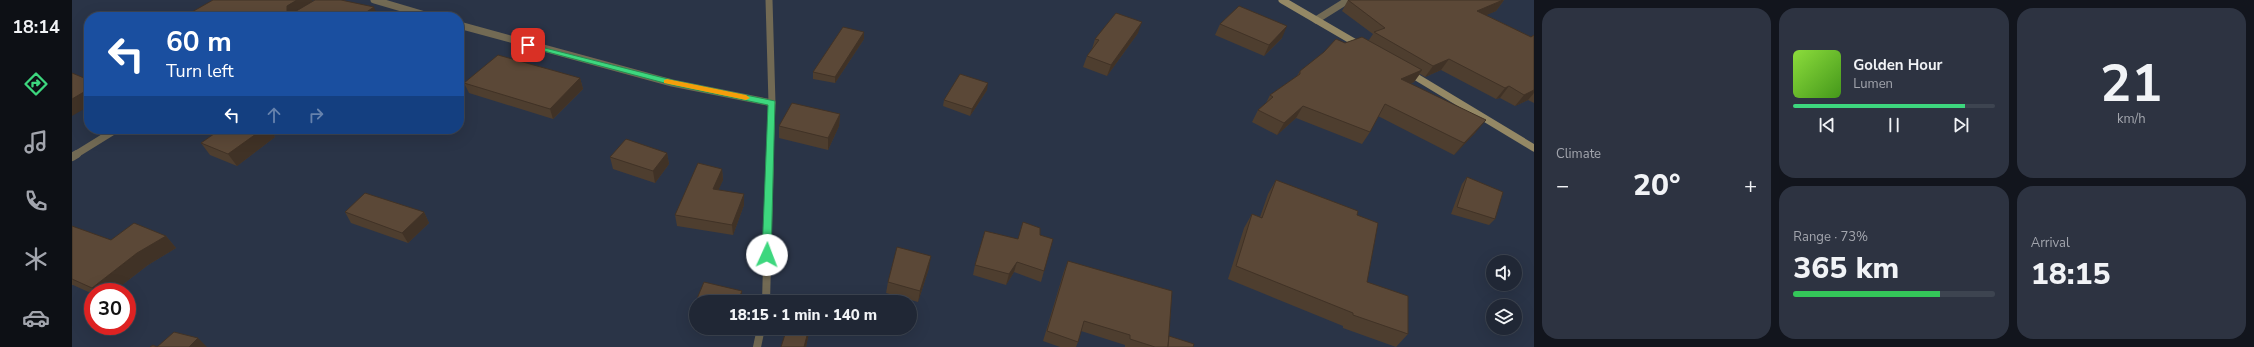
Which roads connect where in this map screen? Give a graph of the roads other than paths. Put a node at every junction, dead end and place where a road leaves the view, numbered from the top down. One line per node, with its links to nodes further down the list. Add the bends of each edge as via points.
1 (374, 0): 5 (street)
2 (769, 0): 10 (street)
3 (1282, 0): 6 (street)
4 (1348, 0): 6 (street)
5 (415, 12)
6 (1316, 20): 8 (street)
7 (464, 26): 10 (street, via 672,83)
8 (1371, 51)
9 (1399, 67): 12 (street)
10 (772, 103): 14 (street)
11 (109, 134): 13 (street)
12 (1534, 148)
13 (72, 157)
14 (766, 295)
15 (760, 335): 16 (street)
16 (757, 347)

